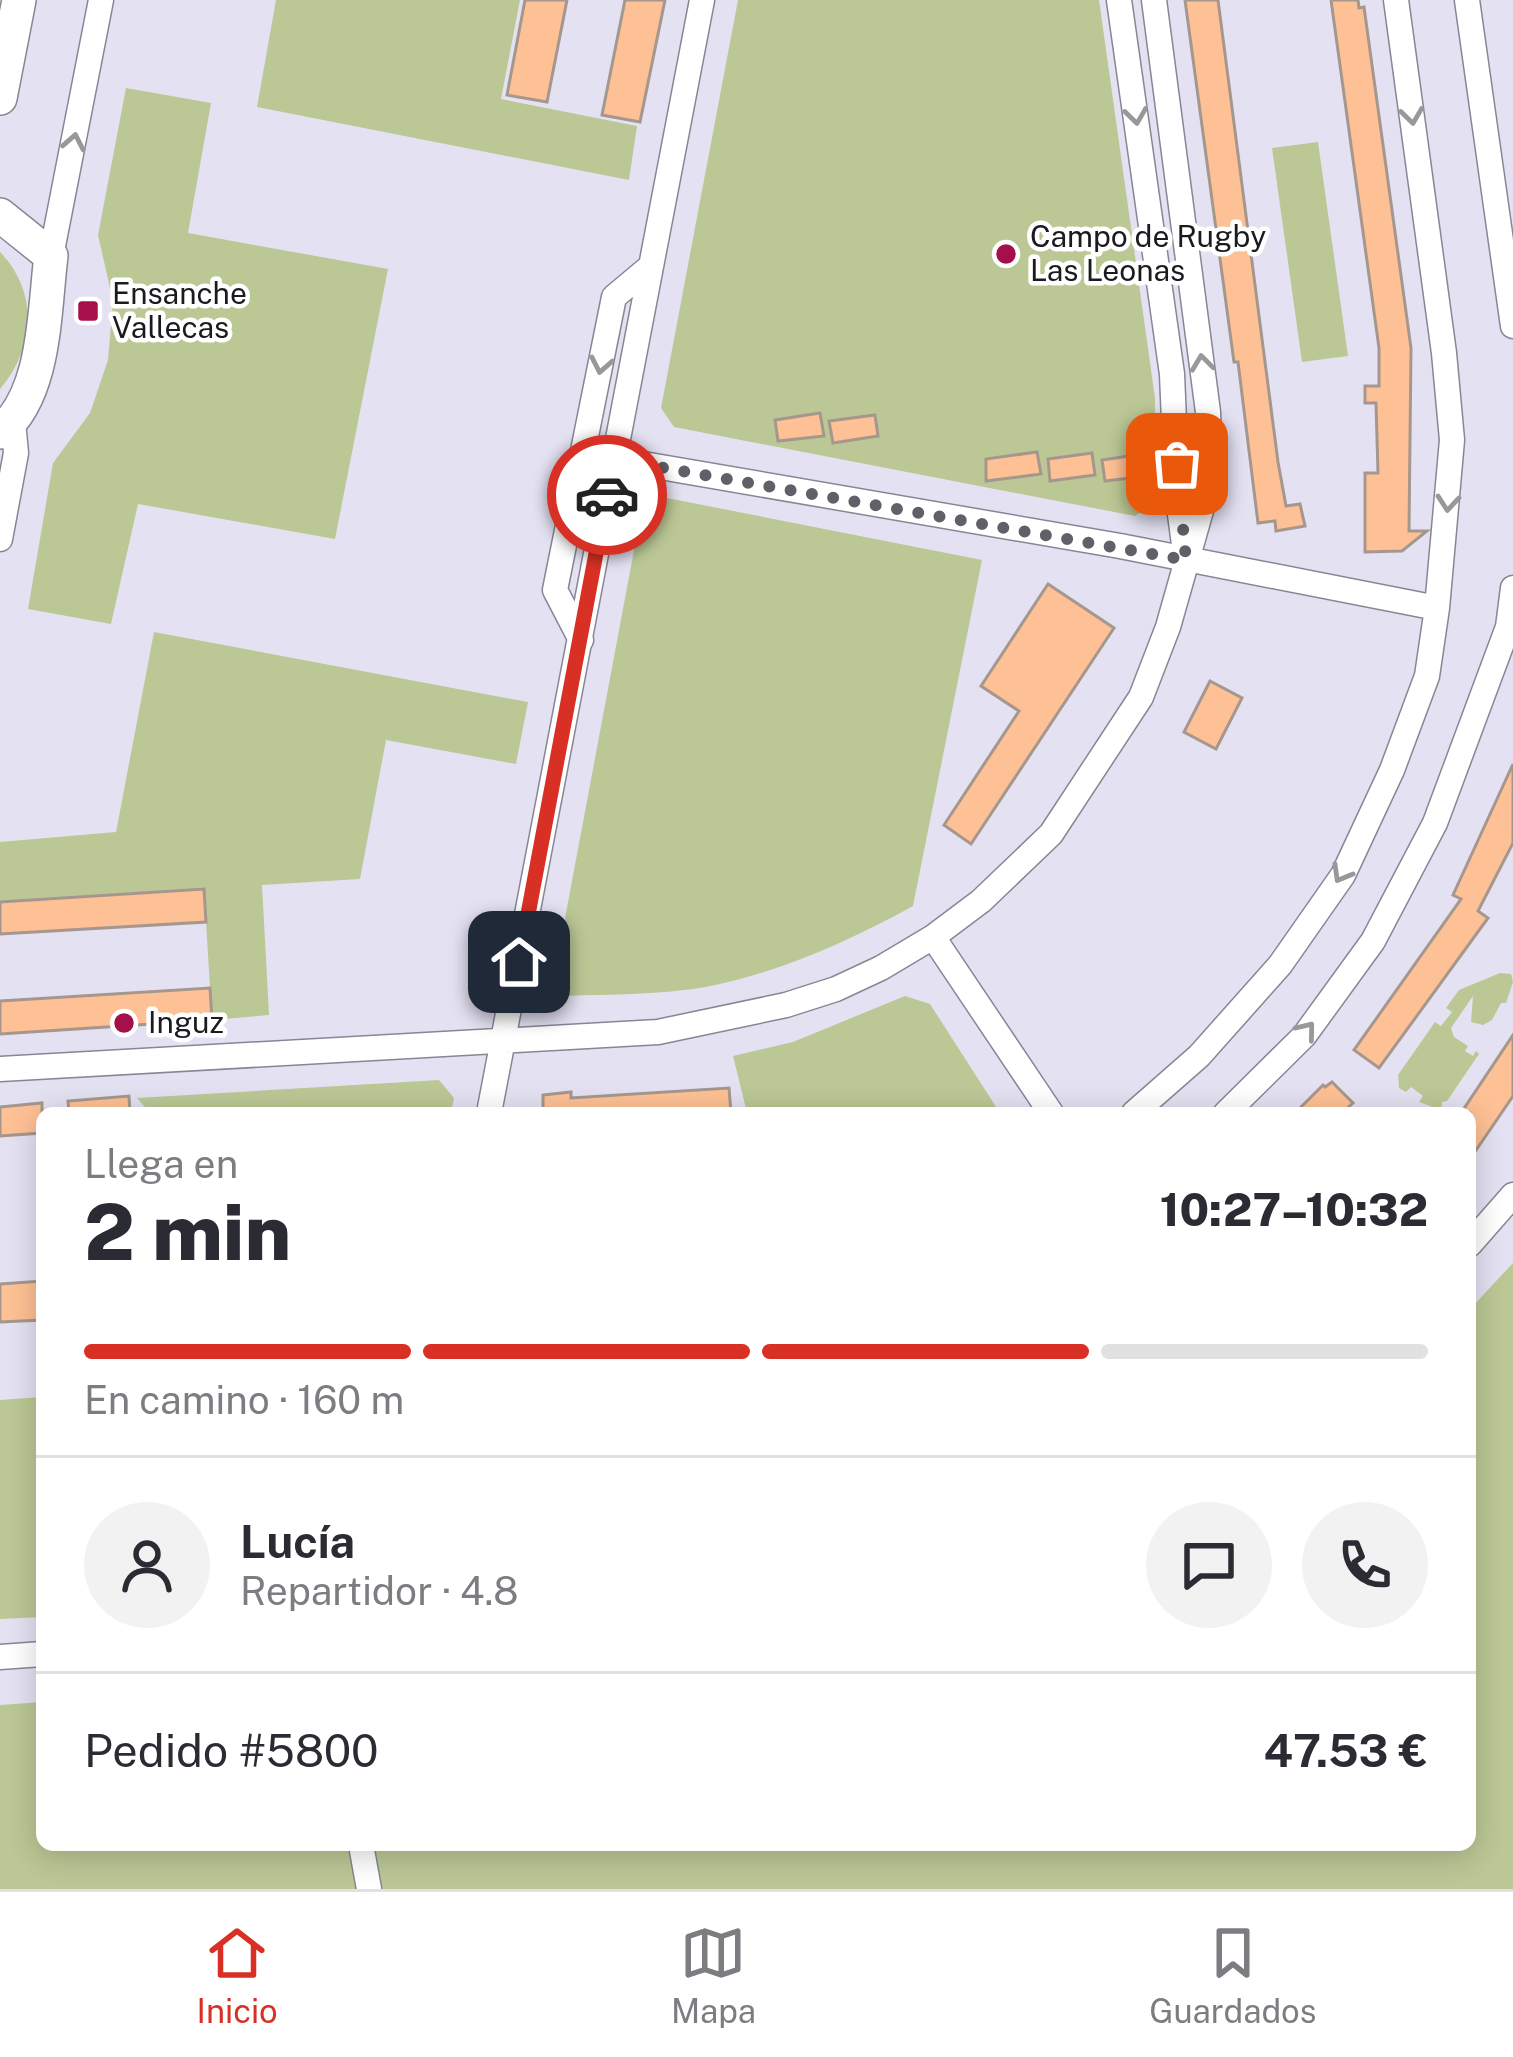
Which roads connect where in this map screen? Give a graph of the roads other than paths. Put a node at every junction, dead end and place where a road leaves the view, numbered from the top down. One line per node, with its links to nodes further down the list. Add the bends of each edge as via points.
1 (19, 0): 8 (main road)
2 (101, 0): 10 (street, one-way to 2)
3 (702, 0): 11 (street)
4 (1119, 0): 16 (street, one-way to 16, via 1172,374)
5 (1154, 0): 16 (street, one-way to 5, via 1210,479 1208,412)
6 (1396, 0): 18 (street, one-way to 18, via 1452,440)
7 (1467, 0): 12 (street)
8 (0, 98)
9 (0, 215): 10 (main road)
10 (51, 256): 13 (main road, via 37,361)
11 (651, 266): 14 (street); 20 (street, one-way to 20, via 614,297 555,590)
12 (1513, 326)
13 (6, 427): 15 (street, via 16,452)
14 (614, 459): 16 (street); 20 (street)
15 (0, 539)
16 (1186, 560): 18 (street); 21 (street, via 1141,697 1051,834)
17 (1513, 588): 19 (street)
18 (1437, 608): 26 (street, one-way to 26, via 1427,676 1342,874 1267,980)
19 (1510, 627): 27 (street, one-way to 19, via 1304,1036 1373,941 1435,823)
20 (581, 640): 22 (street)
21 (934, 937): 22 (street, via 836,989 720,1022); 25 (street)
22 (503, 1038): 23 (street); 24 (street)
23 (0, 1070)
24 (490, 1107)
25 (1046, 1107)
26 (1141, 1107)
27 (1232, 1107)
28 (1513, 1196): 29 (street)
29 (1476, 1237)
30 (36, 1654): 31 (street)
31 (0, 1657)
32 (362, 1851): 33 (street)
33 (369, 1889)

